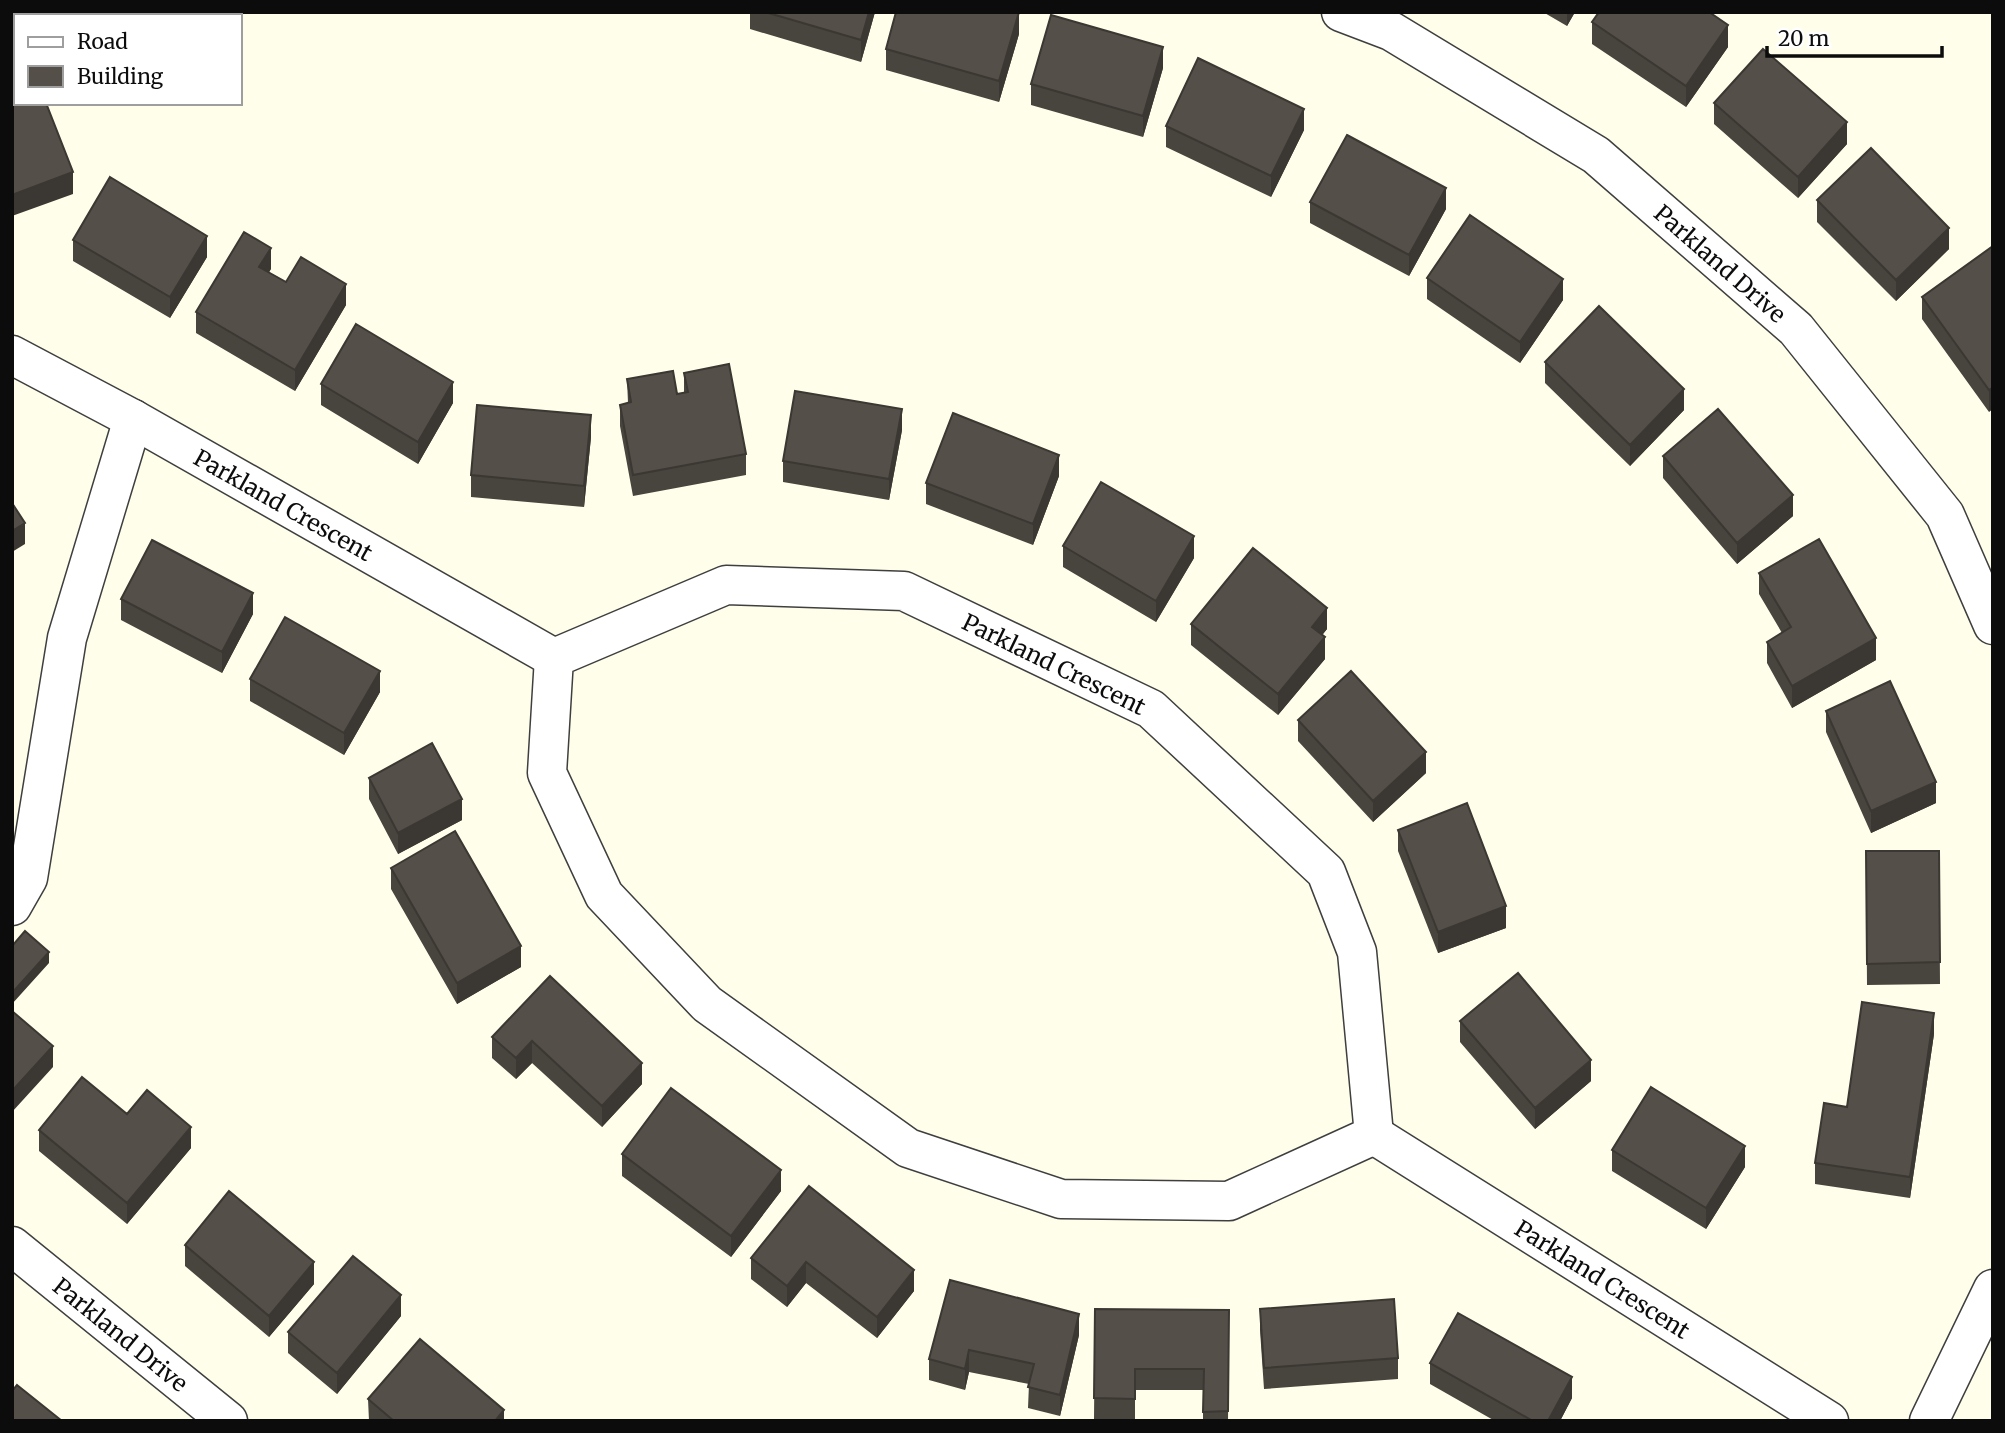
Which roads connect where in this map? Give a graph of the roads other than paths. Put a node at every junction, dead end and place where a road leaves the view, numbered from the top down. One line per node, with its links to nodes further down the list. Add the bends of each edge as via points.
1 (1341, 12): 2 (street, Parkland Drive)
2 (1395, 21): 5 (street, Parkland Drive, via 1596,155 1796,329 1945,515)
3 (12, 355): 4 (street, Parkland Crescent)
4 (133, 419): 6 (street, Parkland Crescent); 7 (street, via 67,638 27,878)
5 (1993, 625)
6 (554, 657): 8 (street, via 547,773 604,895 707,1004 908,1148 1061,1199 1229,1201); 8 (street, Parkland Crescent, via 726,585 904,591 1150,709 1326,872 1357,952)
7 (12, 906)
8 (1374, 1135): 12 (street, Parkland Crescent)
9 (12, 1246): 11 (street, Parkland Drive)
10 (1993, 1289): 13 (street)
11 (228, 1421)
12 (1829, 1421)
13 (1929, 1421)

